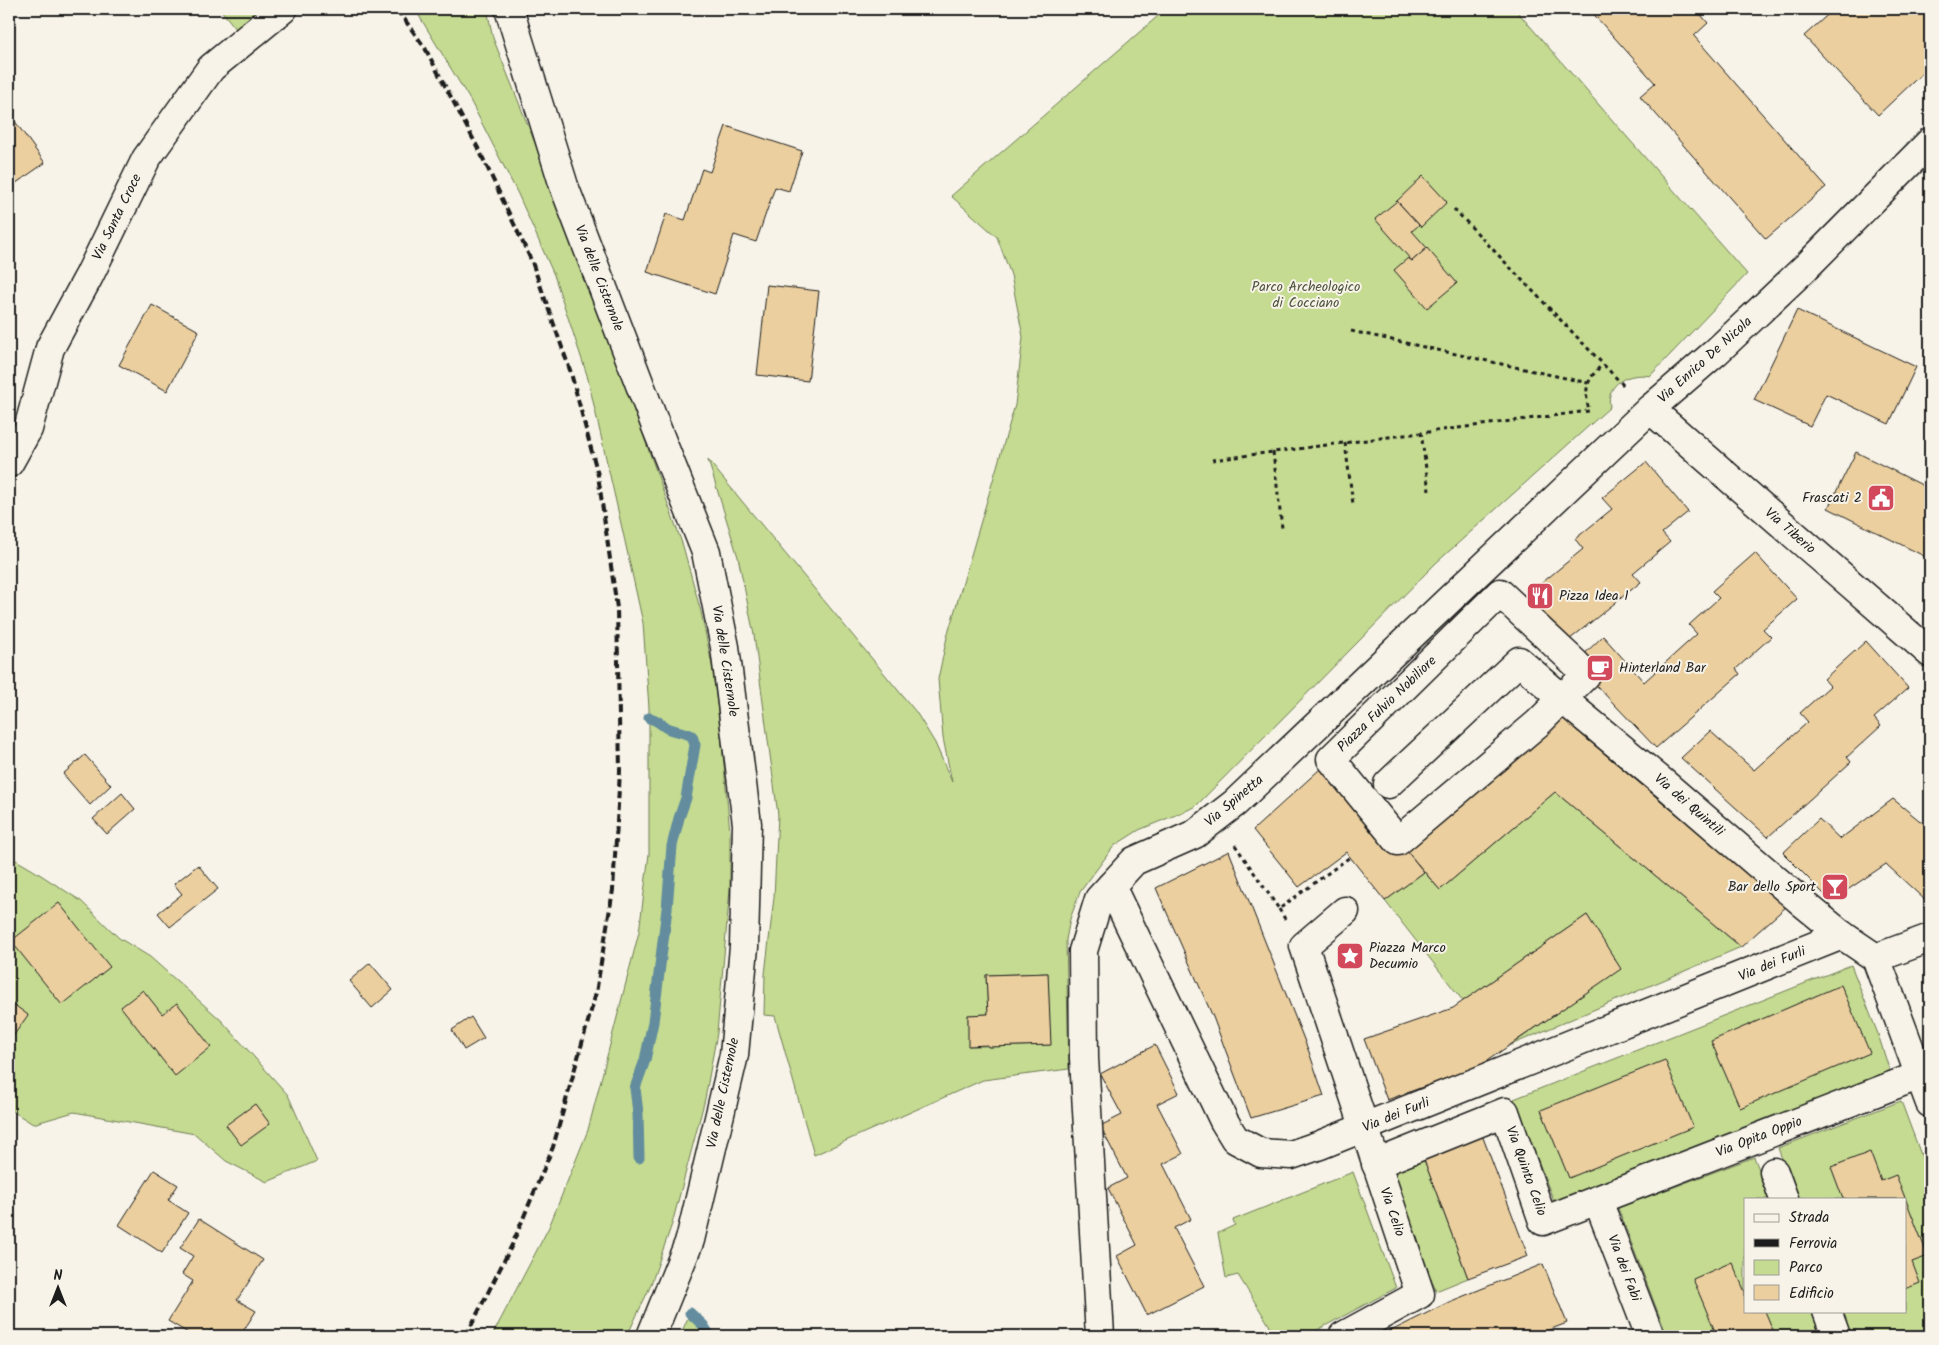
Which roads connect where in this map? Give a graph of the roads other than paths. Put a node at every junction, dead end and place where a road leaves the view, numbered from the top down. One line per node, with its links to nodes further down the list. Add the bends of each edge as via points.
1 (282, 9): 5 (street, Via Santa Croce, via 211,68 146,159 50,348 28,428)
2 (508, 9): 23 (street, Via delle Cisternole, via 564,186 706,552 725,647 747,824 744,947 734,1055 690,1240)
3 (1930, 142): 4 (street, Via Enrico De Nicola, via 1799,273)
4 (1650, 409): 6 (street, Via Enrico De Nicola); 7 (street, Via Tiberio)
5 (9, 463)
6 (1476, 574): 10 (street, Via Spinetta, via 1235,804 1195,834 1134,861)
7 (1930, 653)
8 (1562, 699): 8 (street, Piazza Fulvio Nobiliore, via 1586,676 1500,593 1331,759 1398,842); 9 (street, via 1519,661); 12 (street, Via dei Quintili)
9 (1388, 784)
10 (1111, 886): 17 (street, Via dei Furli, via 1235,1139 1261,1153 1291,1154); 24 (street, Via Spinetta, via 1099,899 1083,951 1084,1058)
11 (1345, 911): 17 (street, Via Celio, via 1304,946)
12 (1842, 935): 14 (street, Via dei Quintili); 17 (street, Via dei Furli)
13 (1930, 938): 14 (street)
14 (1876, 958): 15 (street)
15 (1920, 1075): 16 (street); 21 (street, Via Opita Oppio)
16 (1930, 1102)
17 (1364, 1128): 18 (street, Via Celio)
18 (1376, 1164): 21 (street, Via Quinto Celio, via 1505,1112 1543,1221); 25 (street, Via Celio, via 1420,1294)
19 (1774, 1172): 20 (street)
20 (1784, 1198)
21 (1598, 1200): 26 (street, Via dei Fabi)
22 (1827, 1312): 27 (street)
23 (651, 1336)
24 (1100, 1336)
25 (1343, 1336)
26 (1650, 1336)
27 (1836, 1336)

